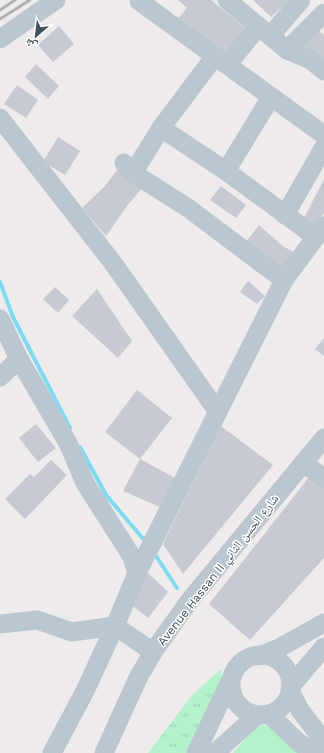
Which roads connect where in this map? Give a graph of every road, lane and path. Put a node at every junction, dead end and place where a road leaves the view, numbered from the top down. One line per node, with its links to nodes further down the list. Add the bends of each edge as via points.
1 (56, 0): 7 (street)
2 (227, 0): 6 (street)
3 (301, 0): 6 (street)
4 (139, 1): 9 (street)
5 (324, 13): 8 (street)
6 (264, 31): 8 (street); 9 (street)
7 (0, 39)
8 (287, 50): 10 (street, via 311,60)
9 (221, 60): 11 (street); 13 (street)
10 (324, 71)
11 (272, 97): 14 (street); 16 (street)
12 (0, 118): 23 (street, via 113,263)
13 (161, 128): 16 (street); 19 (street, via 129,168 188,208)
14 (324, 135)
15 (324, 147): 17 (street)
16 (226, 171): 17 (street)
17 (285, 215): 18 (street)
18 (320, 231): 19 (street)
19 (284, 280): 23 (street)
20 (0, 319): 21 (street)
21 (19, 358): 22 (street); 27 (street, via 69,445 85,483 132,557)
22 (0, 377)
23 (218, 412): 27 (street)
24 (324, 438): 25 (street, Avenue Hassan II شارع الحسن الثاني)
25 (303, 463): 26 (street); 32 (street, Avenue Hassan II شارع الحسن الثاني, via 190,600)
26 (324, 478)
27 (137, 573): 30 (street)
28 (324, 623): 33 (street)
29 (0, 624): 30 (street, via 37,620 72,632)
30 (115, 626): 32 (street); 38 (street, via 85,691)
31 (324, 647): 35 (street)
32 (153, 652): 39 (street, Avenue Hassan II شارع الحسن الثاني, via 138,678)
33 (259, 656): 34 (street, via 240,664); 35 (street, via 269,657 280,663 287,671)
34 (233, 674): 36 (street, via 231,689 234,699 246,711); 40 (street)
35 (290, 689): 36 (street, via 282,706); 37 (street, via 300,710)
36 (263, 714): 41 (street); 42 (street)
37 (324, 745)
38 (52, 753)
39 (104, 753)
40 (196, 753)
41 (215, 753)
42 (314, 753)

